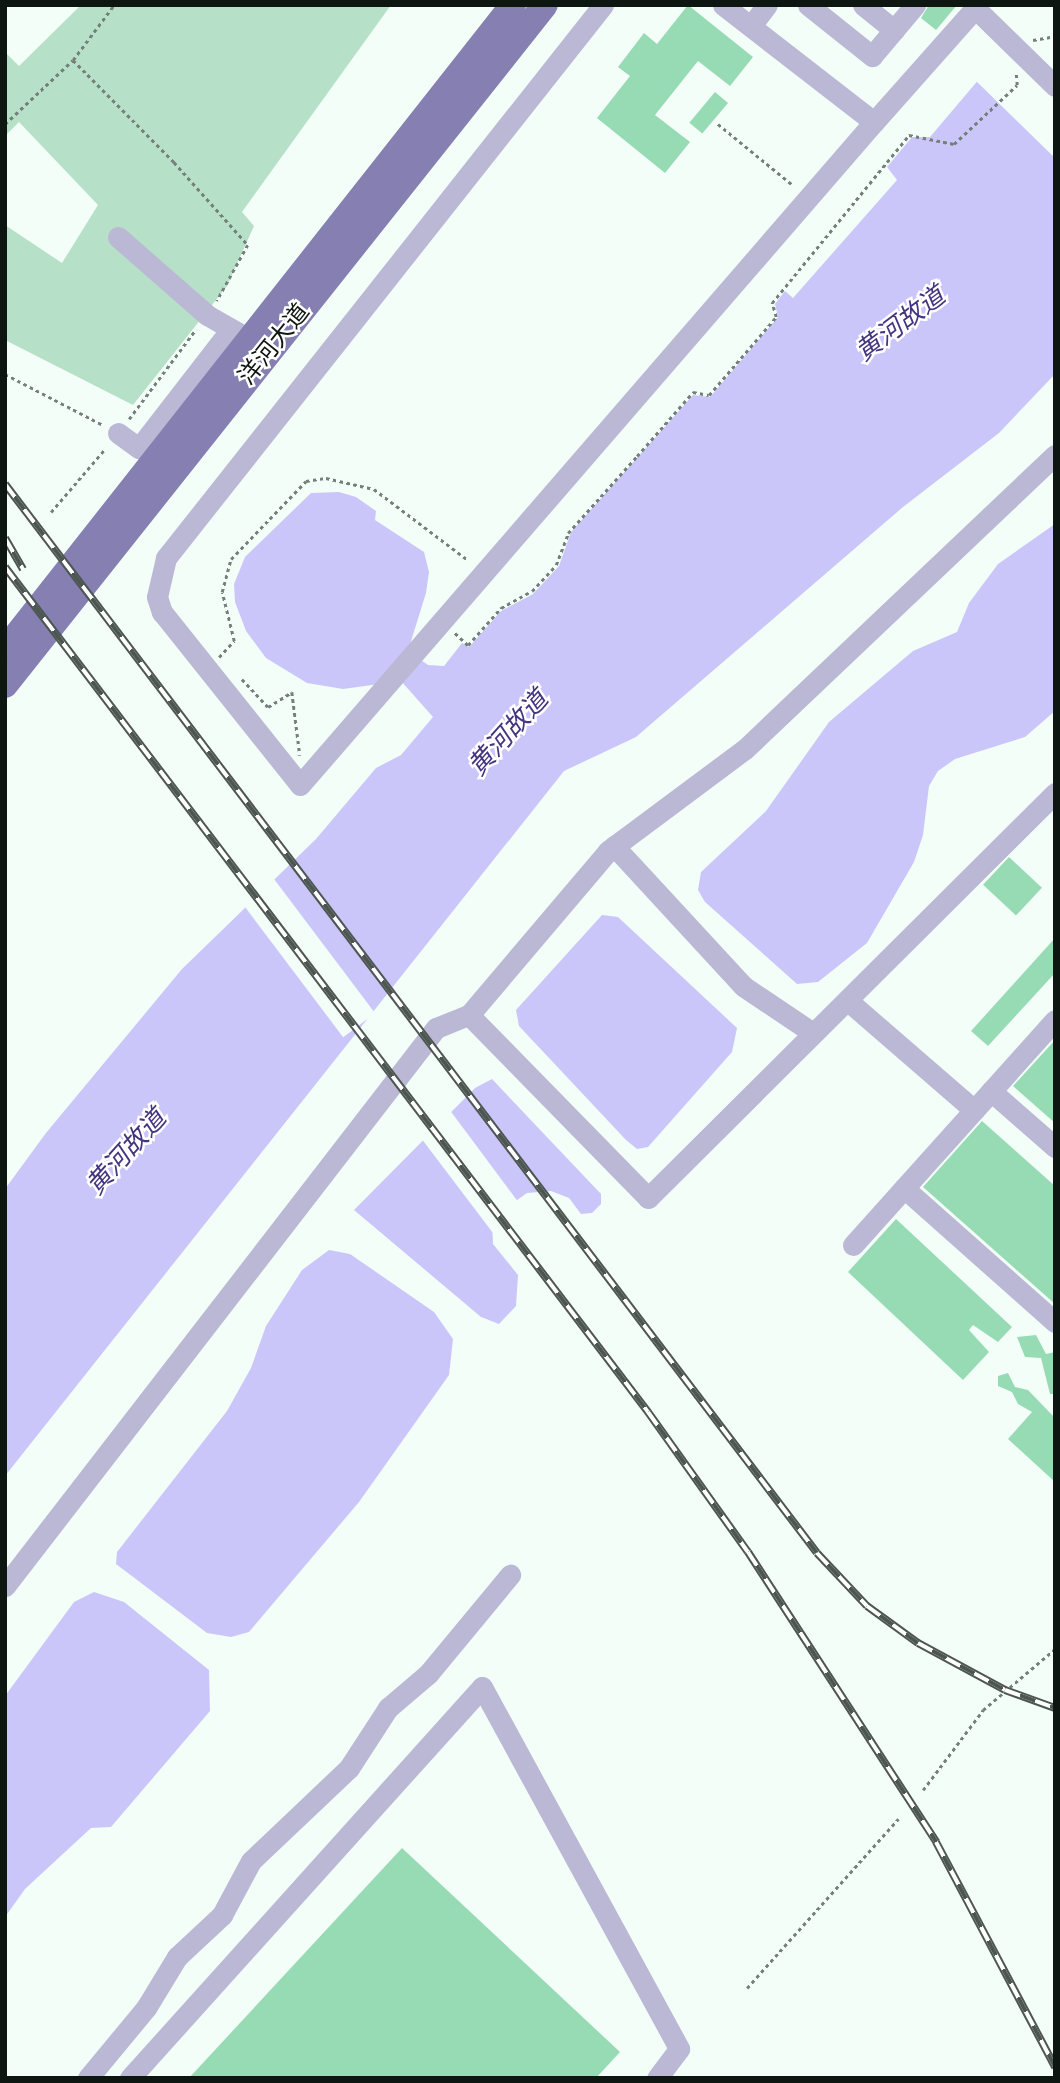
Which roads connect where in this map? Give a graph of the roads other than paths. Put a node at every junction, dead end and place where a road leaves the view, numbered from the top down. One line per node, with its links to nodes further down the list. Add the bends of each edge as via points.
1 (513, 5): 15 (main road, 洋河大道)
2 (545, 5): 19 (main road, 洋河大道)
3 (603, 5): 13 (street, via 166,558 157,597 162,612 214,663 302,782)
4 (723, 5): 10 (street)
5 (767, 5): 10 (street)
6 (808, 5): 11 (street, via 872,56)
7 (863, 5): 11 (street)
8 (915, 5): 11 (street)
9 (976, 7): 12 (street); 13 (street)
10 (751, 26): 13 (street)
11 (894, 30)
12 (1055, 86)
13 (874, 122)
14 (118, 237): 15 (street, via 206,315)
15 (240, 334): 16 (street, via 139,448); 18 (main road, 洋河大道)
16 (118, 433)
17 (1055, 455): 21 (street, via 746,749)
18 (5, 650)
19 (5, 685)
20 (1055, 793): 22 (street)
21 (614, 846): 23 (street); 25 (street, via 743,986)
22 (847, 1000): 25 (street); 27 (street)
23 (469, 1015): 25 (street, via 648,1198); 33 (street, via 436,1028)
24 (1055, 1020): 26 (street)
25 (813, 1033)
26 (991, 1091): 27 (street); 28 (street)
27 (974, 1110): 29 (street)
28 (1055, 1147)
29 (904, 1188): 30 (street); 31 (street)
30 (853, 1245)
31 (1055, 1322)
32 (510, 1575): 34 (street, via 428,1674 388,1708 349,1768 251,1861 222,1915 177,1957 146,2008)
33 (5, 1586)
34 (88, 2078)
35 (130, 2078): 36 (street, via 482,1687 679,2049)
36 (657, 2078)

